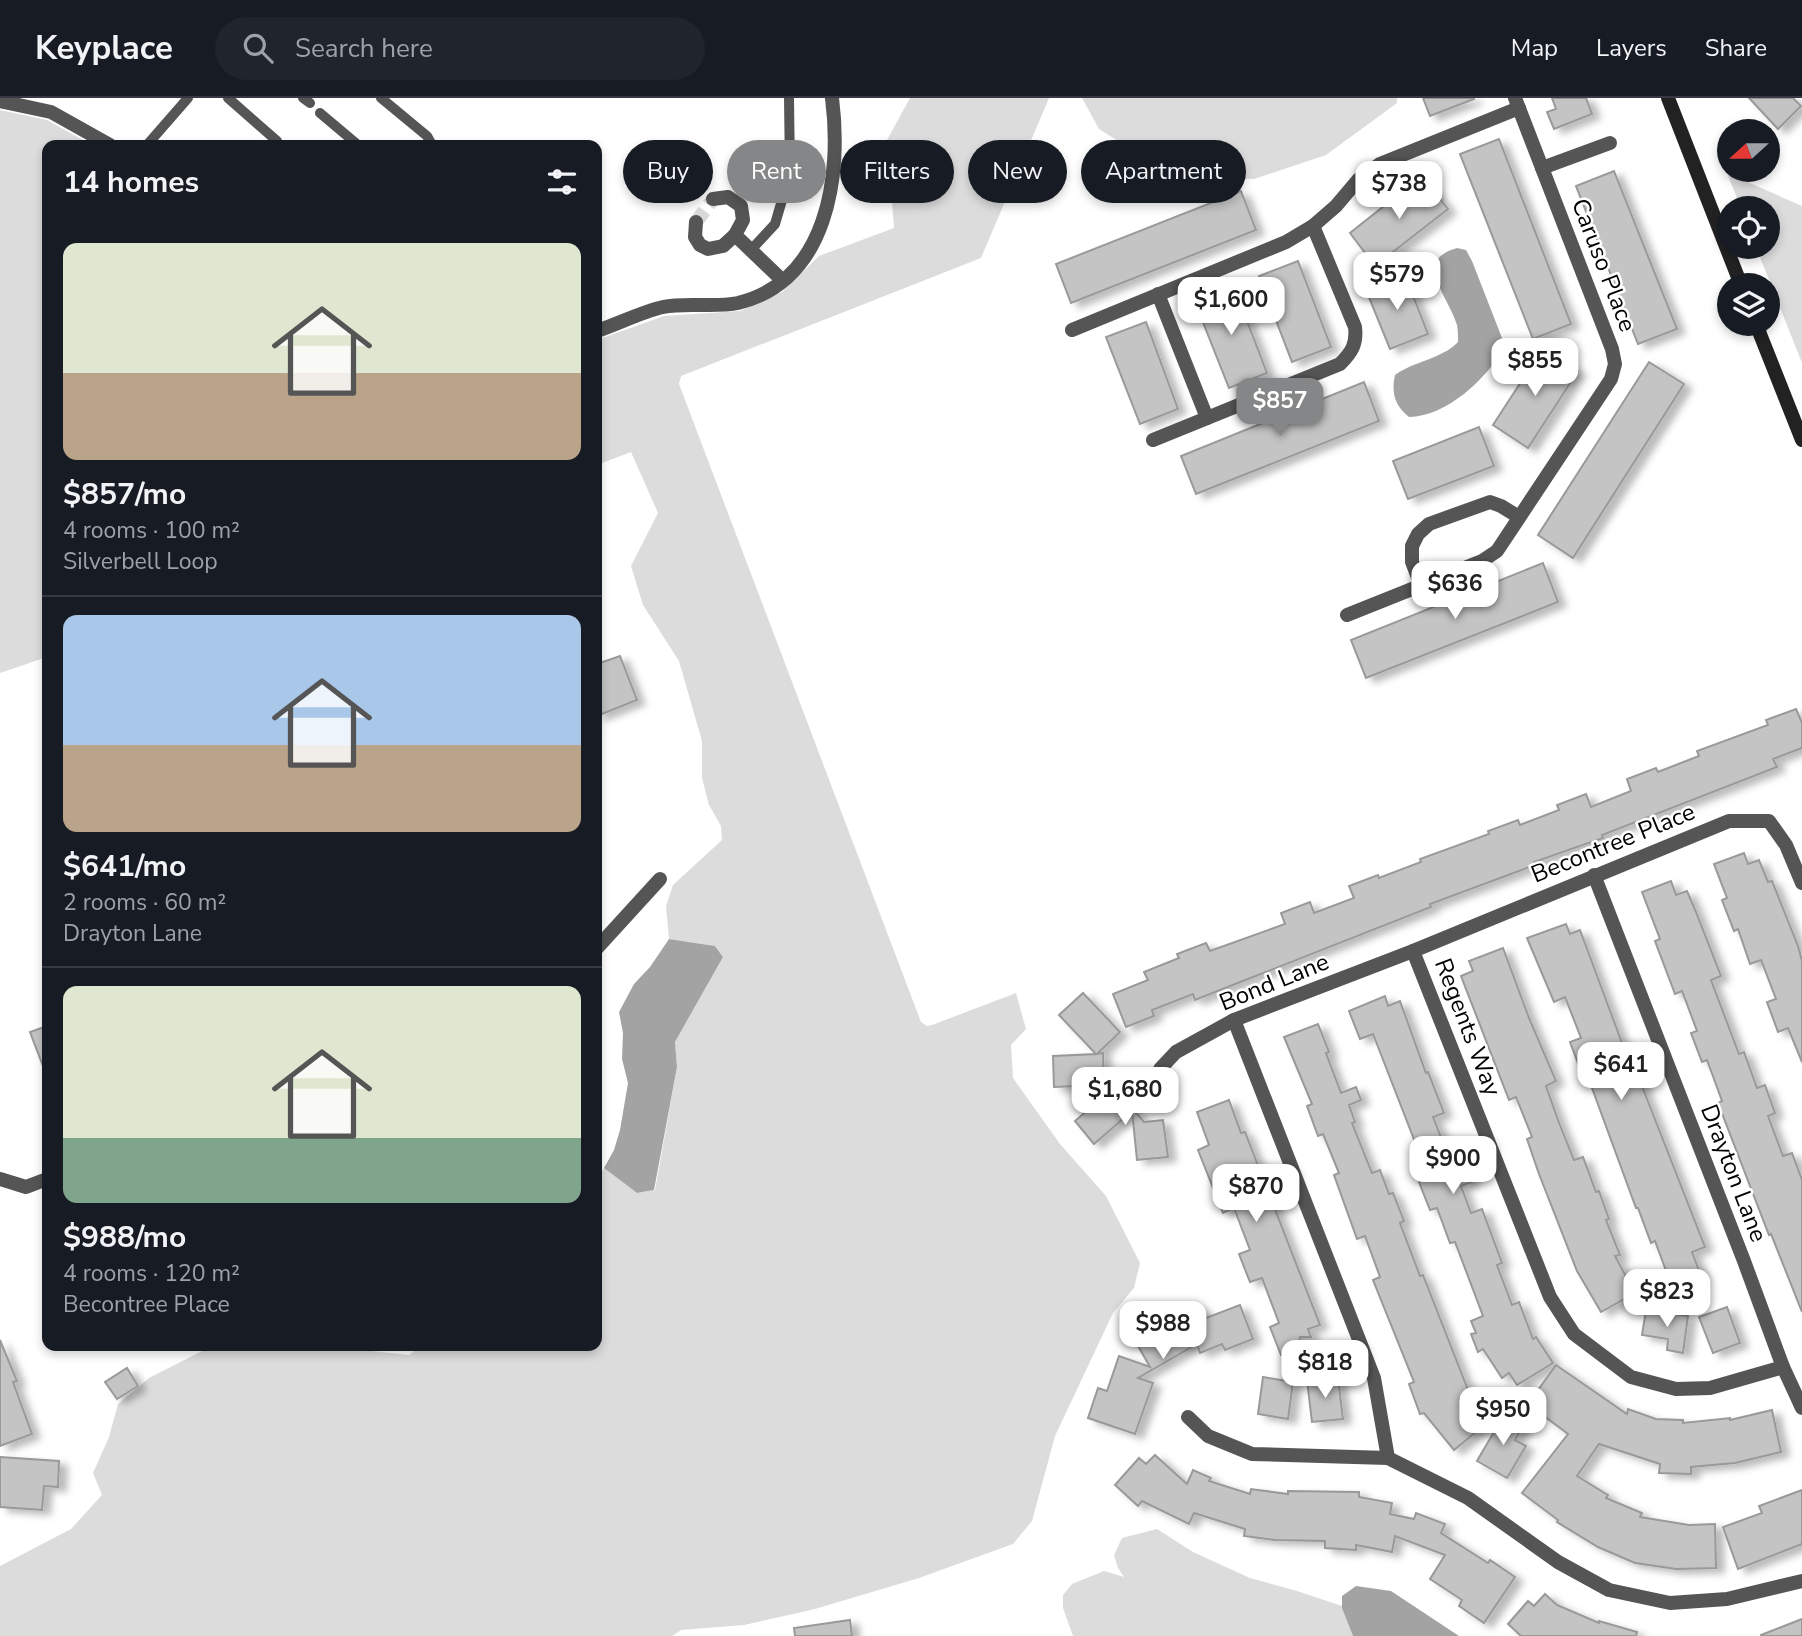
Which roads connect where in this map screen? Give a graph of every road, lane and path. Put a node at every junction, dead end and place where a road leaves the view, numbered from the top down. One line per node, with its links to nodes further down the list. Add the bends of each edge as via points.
1 (188, 98): 11 (lane)
2 (228, 98): 12 (lane)
3 (381, 98): 14 (lane)
4 (789, 98): 21 (lane, via 790,173 775,223)
5 (832, 98): 23 (street, via 835,168 827,210 810,251)
6 (1668, 98): 22 (main road)
7 (0, 101): 10 (street, via 51,112)
8 (1517, 103): 16 (street, Caruso Place); 19 (street, via 1380,164)
9 (320, 113): 13 (lane)
10 (101, 140)
11 (151, 140)
12 (276, 140)
13 (352, 140)
14 (429, 140)
15 (1610, 143): 16 (street)
16 (1542, 168): 31 (street, Caruso Place, via 1615,364 1611,379)
17 (713, 199): 20 (street, via 728,197 741,206 743,220)
18 (696, 222): 20 (street, via 695,237 708,249 723,246)
19 (1313, 226): 24 (street, via 1286,242); 28 (street, via 1355,327 1357,341 1350,354 1340,364)
20 (735, 235): 21 (street)
21 (751, 250): 23 (street)
22 (1736, 273)
23 (782, 280): 25 (street, via 737,303 662,307)
24 (1158, 294): 26 (street); 28 (street)
25 (602, 329)
26 (1072, 330)
27 (1761, 336): 30 (main road)
28 (1206, 418): 29 (street)
29 (1153, 440)
30 (1802, 440)
31 (1519, 517): 32 (street, Caruso Place, via 1497,551); 32 (street, via 1490,502 1429,524 1412,546 1412,562)
32 (1421, 585): 33 (street, Caruso Place)
33 (1347, 615)
34 (1594, 875): 36 (street, Becontree Place, via 1729,821 1769,821 1786,845); 38 (street, Becontree Place); 43 (street, Drayton Lane)
35 (660, 879): 37 (street)
36 (1802, 883)
37 (602, 943)
38 (1413, 951): 39 (street, Bond Lane); 43 (street, Regents Way, via 1549,1297 1574,1334 1631,1377 1676,1389 1710,1388)
39 (1234, 1020): 40 (street, Bond Lane, via 1176,1052); 46 (street, via 1374,1378)
40 (1160, 1069)
41 (0, 1179): 42 (street, via 26,1187)
42 (42, 1181)
43 (1783, 1367): 44 (street, Drayton Lane)
44 (1802, 1408)
45 (1188, 1417): 46 (street, via 1208,1436 1252,1454)
46 (1388, 1458): 47 (street, via 1468,1498 1558,1562 1609,1590 1670,1603 1727,1599)
47 (1802, 1581)

